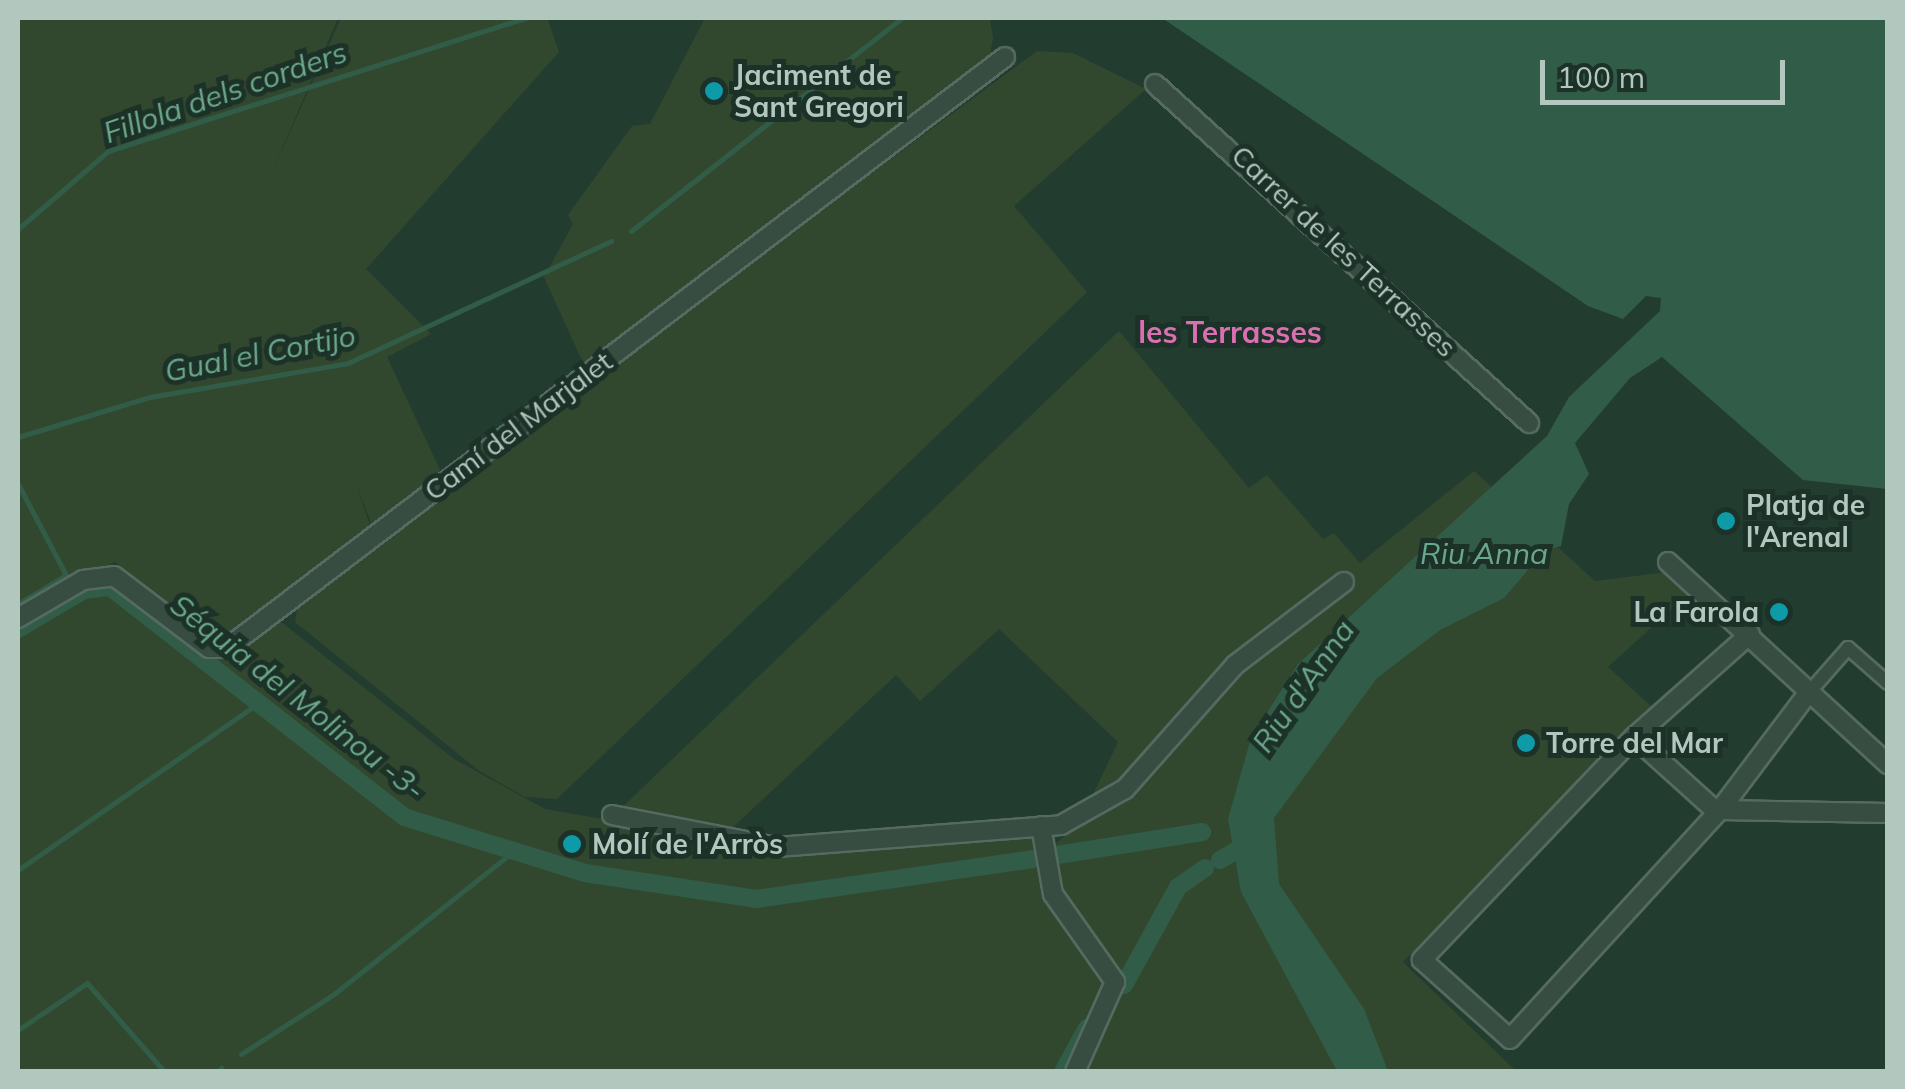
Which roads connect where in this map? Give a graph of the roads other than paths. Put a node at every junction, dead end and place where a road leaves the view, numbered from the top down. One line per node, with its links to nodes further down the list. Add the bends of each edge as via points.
1 (1004, 57): 6 (street, Camí del Marjalet, via 227,648 209,648 114,576 82,580)
2 (1156, 84): 3 (street, Carrer de les Terrasses)
3 (1529, 423)
4 (1668, 562): 7 (street)
5 (1344, 582): 15 (street, via 1235,665 1125,790)
6 (18, 618)
7 (1750, 634): 9 (street); 10 (street)
8 (1888, 682): 9 (street, via 1848,648)
9 (1805, 697): 11 (street); 12 (street)
10 (1634, 737): 12 (street); 12 (street, via 1422,960 1510,1039)
11 (1888, 764)
12 (1719, 811): 13 (street)
13 (1888, 813)
14 (612, 815): 15 (street, via 678,834 794,848)
15 (1041, 826): 16 (street, via 1053,894 1115,982)
16 (1075, 1072)

